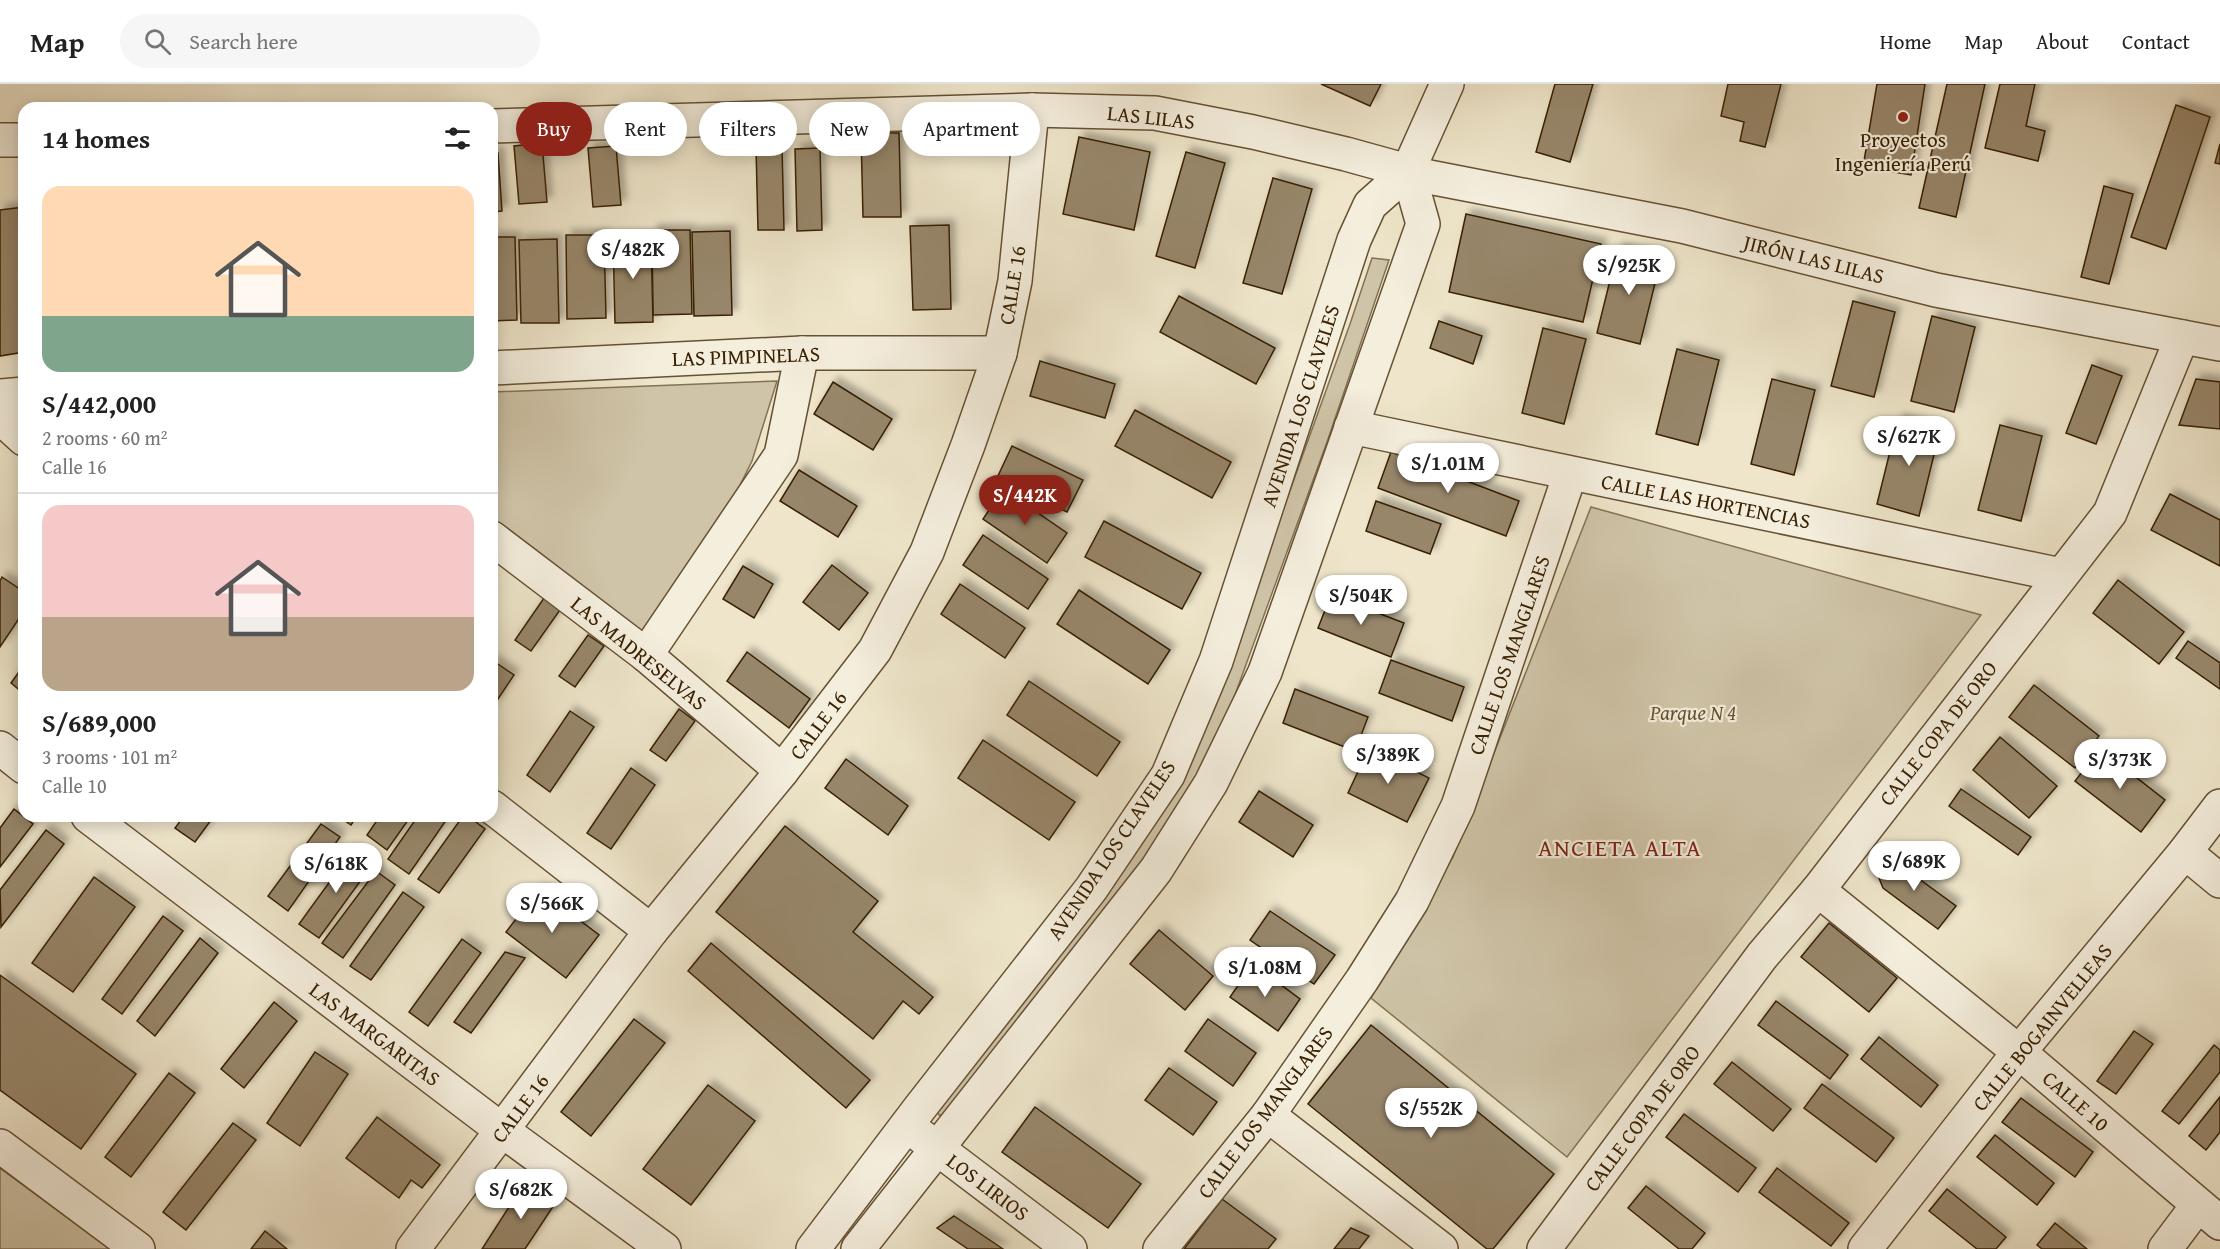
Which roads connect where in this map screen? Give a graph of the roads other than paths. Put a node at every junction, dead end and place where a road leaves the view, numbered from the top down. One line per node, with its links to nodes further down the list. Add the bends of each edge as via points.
1 (1447, 84): 8 (street, AVENIDA LOS CLAVELES)
2 (1040, 110): 8 (street, LAS LILAS, via 1155,113 1253,132)
3 (902, 114): 4 (street, LAS LILAS)
4 (498, 126)
5 (0, 140): 6 (street)
6 (18, 140)
7 (1027, 156): 11 (street, CALLE 16, via 1015,281)
8 (1408, 171): 9 (street, JIRÓN LAS LILAS, via 1682,226 1936,290); 17 (street, AVENIDA LOS CLAVELES, via 1423,224); 35 (street, AVENIDA LOS CLAVELES, via 1370,205 1354,240 1216,661 1168,775 1090,889)
9 (2182, 337): 10 (street, JIRÓN LAS LILAS); 21 (street, CALLE COPA DE ORO, via 2110,513)
10 (2220, 344)
11 (1000, 352): 12 (street, LAS PIMPINELAS); 25 (street, CALLE 16, via 927,552 875,650)
12 (802, 353): 13 (street, LAS PIMPINELAS); 22 (street, via 781,455)
13 (498, 368)
14 (18, 394): 15 (street)
15 (0, 396)
16 (0, 417): 18 (street)
17 (1351, 427): 19 (street, CALLE LAS HORTENCIAS); 38 (street, AVENIDA LOS CLAVELES, via 1265,672 1211,783 1156,870)
18 (18, 434)
19 (1570, 474): 21 (street, CALLE LAS HORTENCIAS); 34 (street, CALLE LOS MANGLARES, via 1458,806 1412,900)
20 (498, 543): 22 (street, LAS MADRESELVAS)
21 (2061, 574): 31 (street, CALLE COPA DE ORO)
22 (646, 655): 25 (street, LAS MADRESELVAS)
23 (0, 748): 24 (street)
24 (18, 762)
25 (782, 771): 32 (street, CALLE 16)
26 (2220, 806): 29 (street, CALLE BOGAINVELLEAS)
27 (498, 812): 32 (street)
28 (96, 822): 36 (street, LAS MARGARITAS)
29 (2185, 852): 30 (street); 33 (street, CALLE BOGAINVELLEAS)
30 (2220, 881)
31 (1818, 890): 33 (street, CALLE 10); 48 (street, CALLE COPA DE ORO, via 1762,956)
32 (651, 932): 36 (street, CALLE 16)
33 (2019, 1052): 39 (street, CALLE 10); 49 (street, CALLE BOGAINVELLEAS)
34 (1268, 1115): 46 (street, CALLE LOS MANGLARES); 47 (street)
35 (906, 1126): 38 (street, LOS LIRIOS); 43 (street, AVENIDA LOS CLAVELES)
36 (503, 1131): 41 (street, CALLE 16); 42 (street, LAS MARGARITAS)
37 (0, 1146): 40 (street)
38 (938, 1149): 44 (street, AVENIDA LOS CLAVELES); 45 (street, LOS LIRIOS)
39 (2209, 1214): 50 (street)
40 (138, 1249)
41 (413, 1249)
42 (664, 1249)
43 (813, 1249)
44 (858, 1249)
45 (1070, 1249)
46 (1160, 1249)
47 (1441, 1249)
48 (1544, 1249)
49 (1866, 1249)
50 (2165, 1249)

